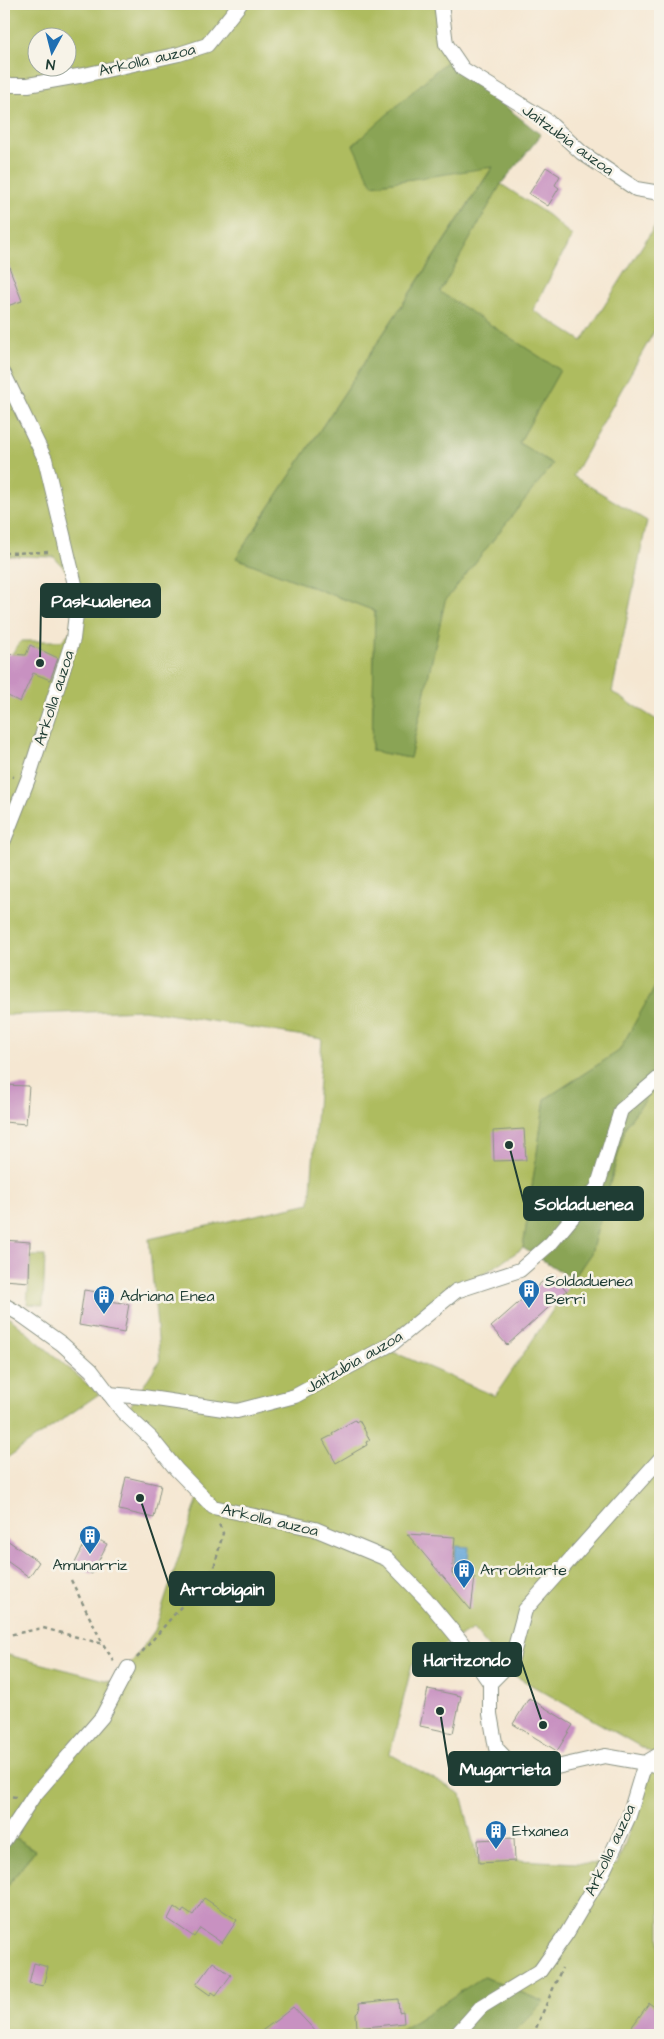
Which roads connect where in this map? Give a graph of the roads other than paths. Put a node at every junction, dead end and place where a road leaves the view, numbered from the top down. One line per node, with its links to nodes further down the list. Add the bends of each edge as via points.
1 (240, 4): 3 (street, Arkolla auzoa, via 207,46 84,75 28,85)
2 (441, 4): 4 (street, Jaitzubia auzoa, via 446,44 463,69 546,120 582,153 636,188)
3 (4, 85)
4 (660, 193)
5 (4, 374): 6 (street, Arkolla auzoa, via 45,459 78,596 73,639 28,778)
6 (4, 840)
7 (660, 1077): 9 (street, Jaitzubia auzoa, via 621,1110 597,1188 551,1243 520,1270 456,1291 393,1343 295,1396 237,1411)
8 (4, 1305): 9 (street, Arkolla auzoa, via 62,1344 91,1370)
9 (109, 1394): 12 (street, Arkolla auzoa, via 213,1506 315,1529 387,1559 432,1606)
10 (660, 1459): 12 (street, via 524,1610 511,1662)
11 (128, 1668): 16 (street, via 102,1717 33,1797)
12 (490, 1683): 14 (street, via 490,1714 496,1748 513,1766 539,1771 605,1756)
13 (660, 1754): 14 (street)
14 (645, 1763): 15 (street); 17 (street, Arkolla auzoa, via 626,1824 603,1872 540,1972 481,2008)
15 (660, 1768)
16 (4, 1841)
17 (456, 2035)

